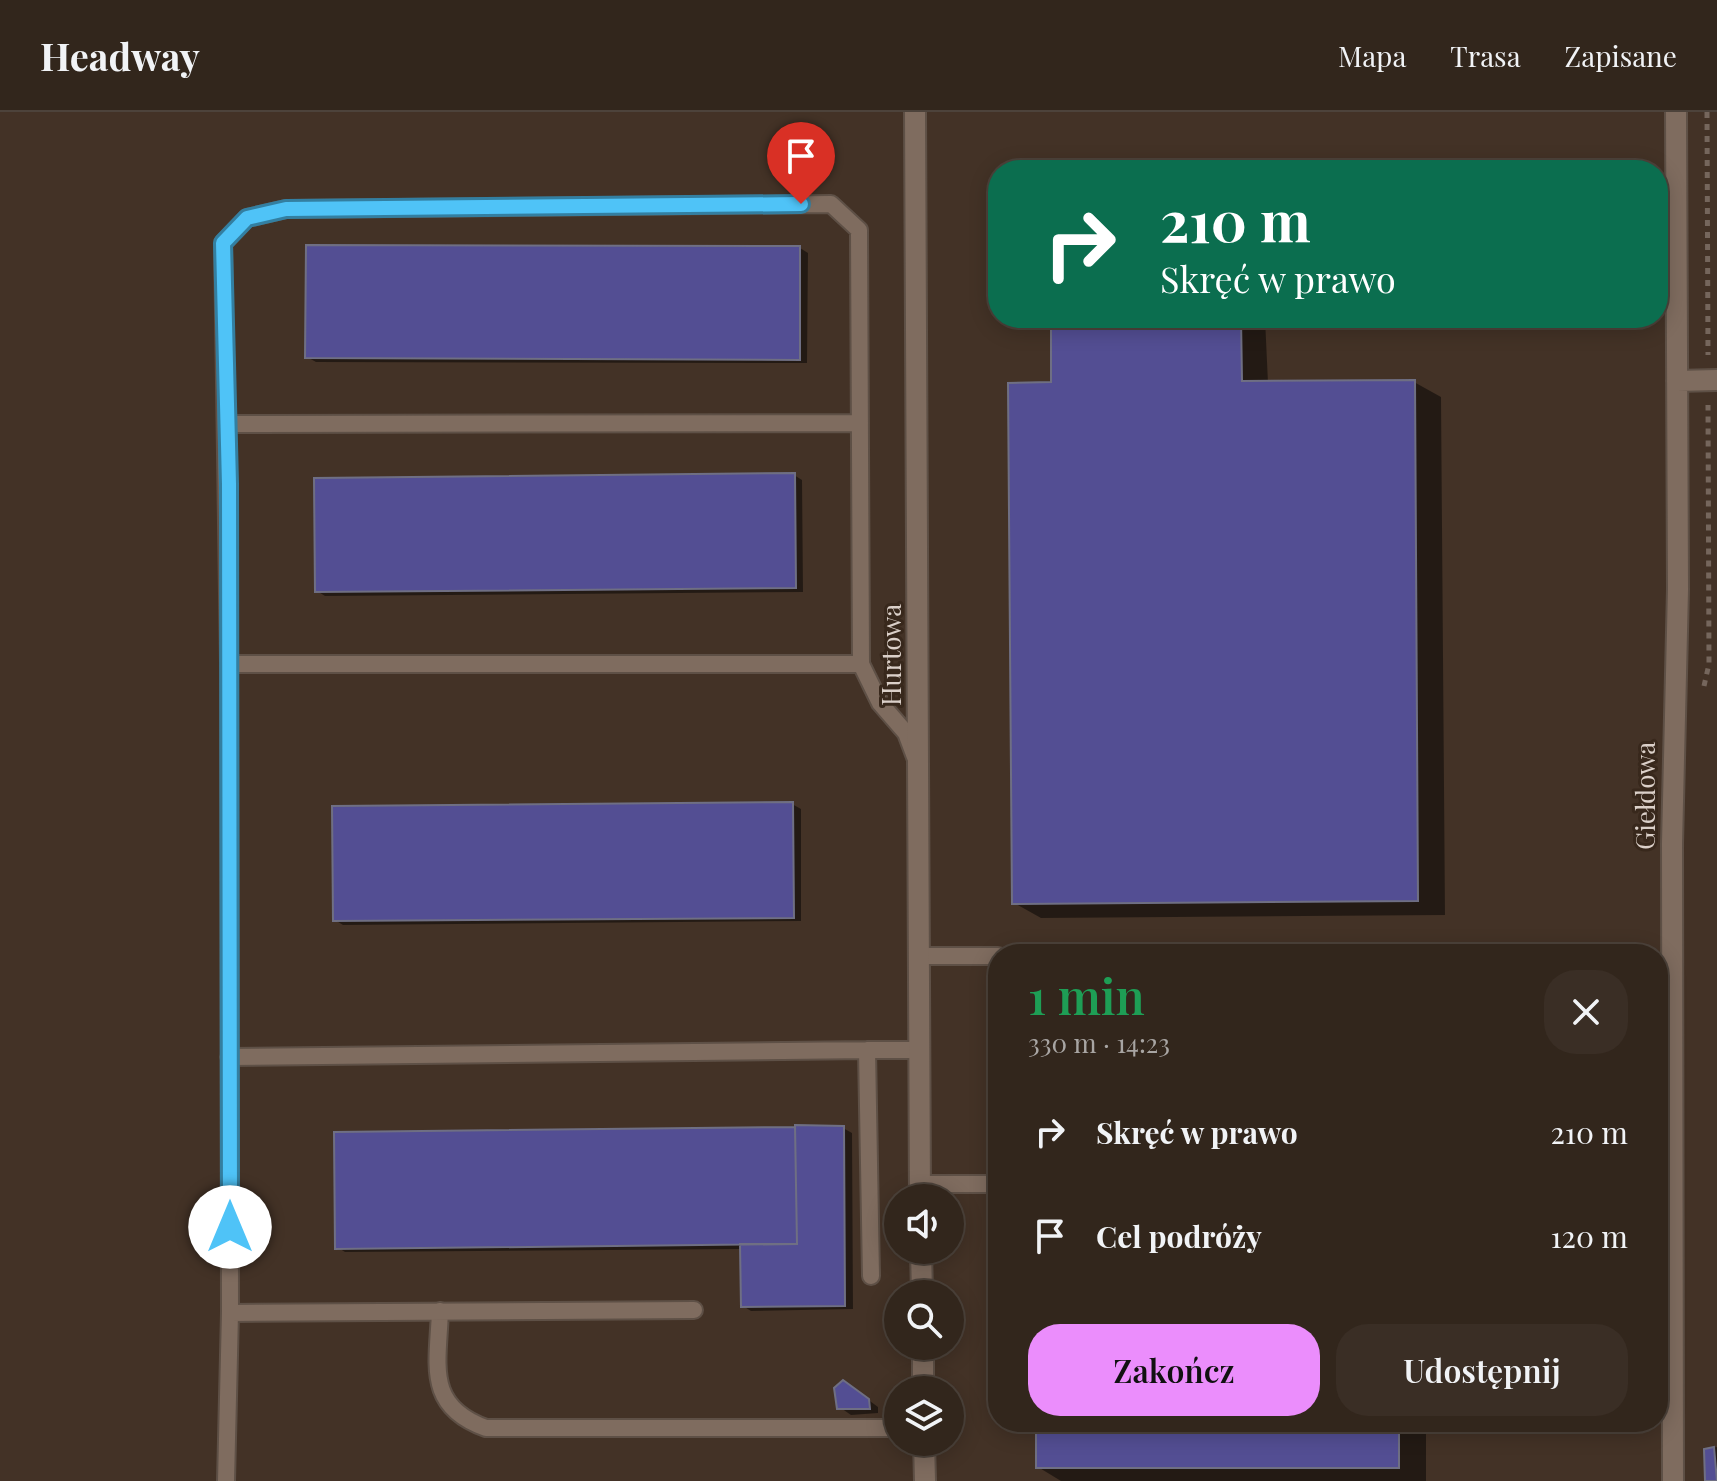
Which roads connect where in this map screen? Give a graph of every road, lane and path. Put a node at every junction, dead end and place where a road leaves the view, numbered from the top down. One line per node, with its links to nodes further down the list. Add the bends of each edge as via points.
1 (915, 112): 9 (street, Hurtowa)
2 (1676, 112): 4 (street, Giełdowa)
3 (1717, 380): 4 (street)
4 (1677, 381): 26 (street, Giełdowa)
5 (860, 423): 6 (lane); 6 (lane, via 859,230 831,204 286,209 247,218 223,243); 8 (lane)
6 (228, 424): 7 (lane)
7 (229, 664): 8 (lane); 14 (lane)
8 (861, 664): 9 (lane, via 880,703 906,733)
9 (919, 765): 10 (street, Hurtowa)
10 (919, 956): 11 (lane); 13 (street, Hurtowa)
11 (988, 956)
12 (867, 1050): 13 (lane); 14 (lane); 18 (lane)
13 (920, 1050): 15 (street, Hurtowa)
14 (229, 1057): 21 (lane)
15 (920, 1184)
16 (988, 1185): 17 (lane)
17 (964, 1187)
18 (871, 1276)
19 (694, 1310): 20 (lane)
20 (440, 1311): 21 (lane); 22 (lane, via 438,1379 445,1400 462,1420 486,1428)
21 (230, 1313): 24 (lane)
22 (884, 1428)
23 (924, 1456): 25 (street)
24 (226, 1481)
25 (925, 1481)
26 (1673, 1481)

